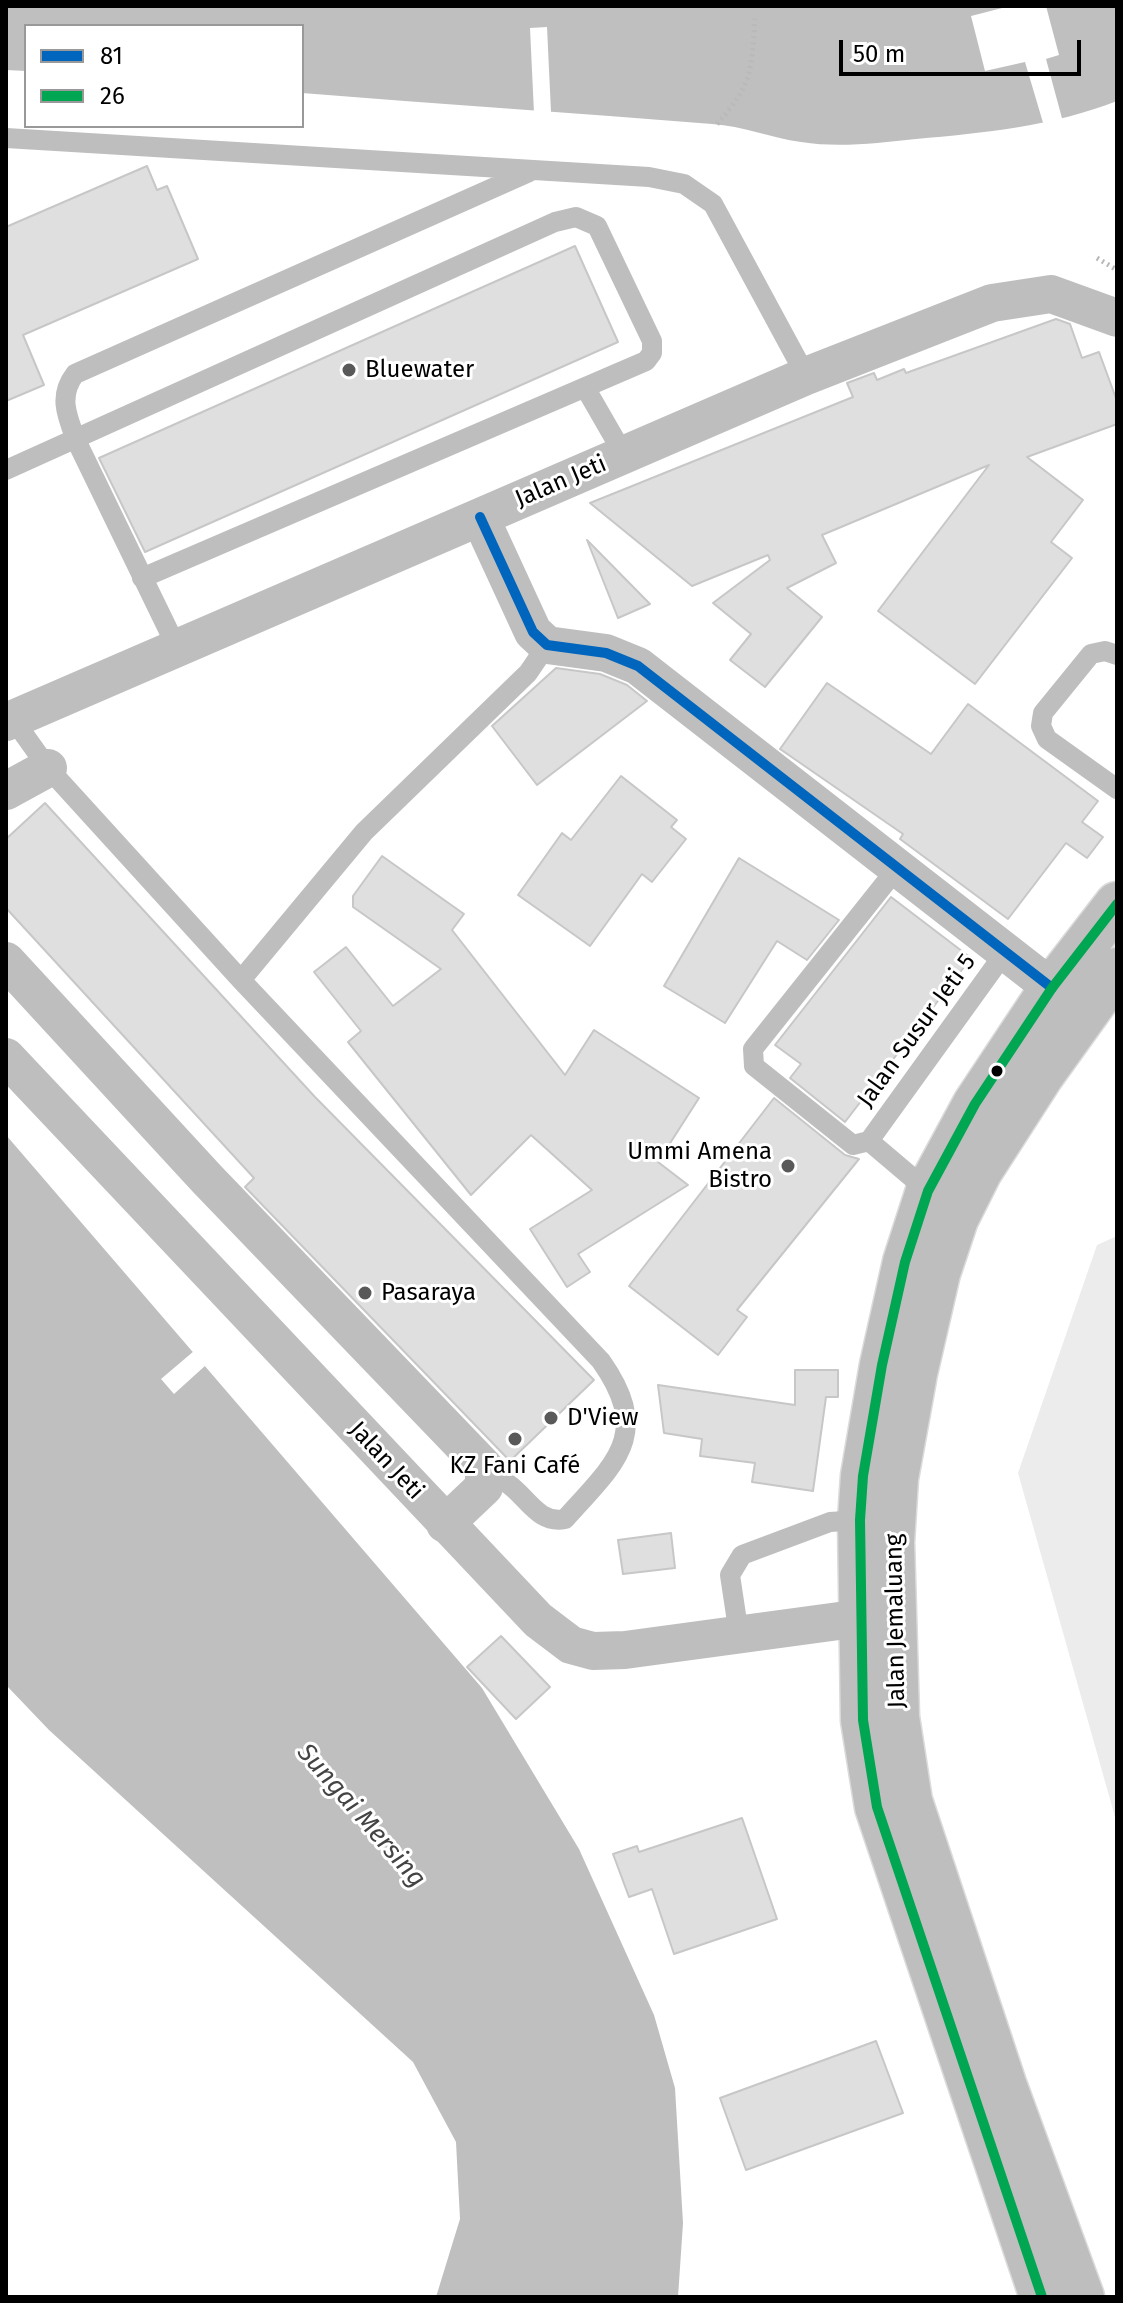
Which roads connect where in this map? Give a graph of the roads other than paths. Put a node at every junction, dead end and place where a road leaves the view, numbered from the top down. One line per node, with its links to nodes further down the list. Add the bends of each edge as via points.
1 (6, 138): 2 (lane)
2 (533, 171): 6 (lane, via 672,181 713,204); 8 (lane, via 75,374 64,398)
3 (1079, 302): 4 (street, Jalan Jeti); 5 (street); 6 (street, Jalan Jeti, via 1051,294 992,303)
4 (1117, 318)
5 (1117, 335)
6 (806, 376): 9 (street, Jalan Jeti)
7 (586, 389): 8 (lane, via 646,361 652,341 597,226 576,217); 9 (lane); 12 (lane)
8 (76, 440): 10 (lane); 12 (lane)
9 (624, 455): 11 (street, Jalan Jeti)
10 (6, 470)
11 (480, 517): 13 (street, via 533,632); 14 (street, Jalan Jeti)
12 (142, 578): 14 (lane)
13 (547, 645): 20 (street, via 606,653 638,666); 25 (lane, via 528,673 364,832)
14 (177, 648): 16 (street, Jalan Jeti)
15 (1117, 655): 18 (lane, via 1091,654 1043,713 1041,726 1047,739)
16 (10, 720): 17 (lane)
17 (48, 768): 19 (street); 25 (lane)
18 (1117, 789)
19 (6, 791)
20 (898, 867): 22 (street); 28 (lane, via 753,1049 752,1057 754,1066 853,1145)
21 (1117, 904): 26 (highway, Jalan Jemaluang)
22 (1006, 951): 26 (street); 28 (lane, Jalan Susur Jeti 5)
23 (6, 961): 30 (street, via 484,1467)
24 (1117, 970): 36 (highway, Jalan Jemaluang, via 1041,1076 956,1219 915,1373 896,1478 892,1542 897,1717 910,1801)
25 (241, 980): 30 (lane, via 601,1361 616,1383 627,1432 622,1450 565,1519 542,1517 509,1482)
26 (1052, 988): 29 (highway, Jalan Jemaluang, via 975,1104)
27 (6, 1057): 32 (street, Jalan Jeti)
28 (869, 1141): 29 (lane)
29 (928, 1191): 31 (highway, Jalan Jemaluang, via 905,1262 882,1365)
30 (487, 1477): 32 (street, via 484,1487)
31 (860, 1520): 33 (highway, Jalan Jemaluang); 34 (lane, via 830,1522 742,1555 730,1575)
32 (445, 1524): 34 (street, Jalan Jeti, via 538,1620 571,1645 625,1650)
33 (861, 1618): 34 (street, Jalan Jeti); 35 (highway, Jalan Jemaluang, via 863,1720 877,1807)
34 (739, 1635)
35 (1042, 2297)
36 (1082, 2297)

